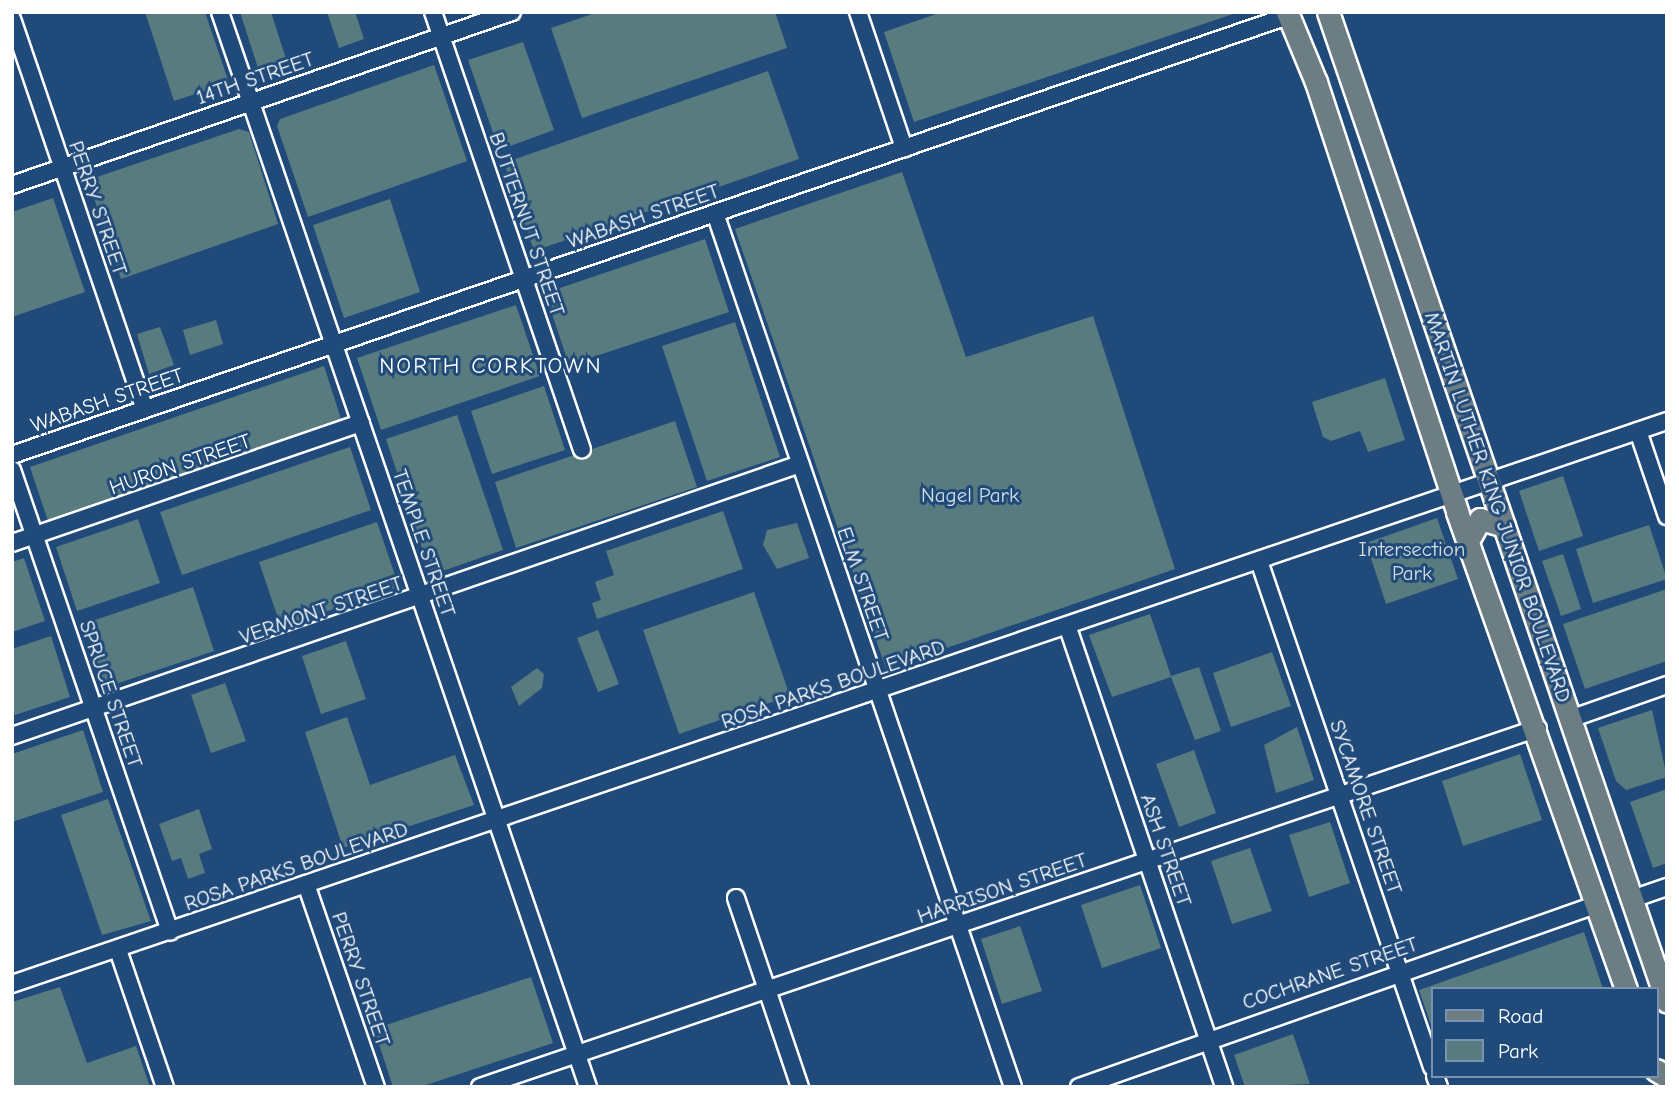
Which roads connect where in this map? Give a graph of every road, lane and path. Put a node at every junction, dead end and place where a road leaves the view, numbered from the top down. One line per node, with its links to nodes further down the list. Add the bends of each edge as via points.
1 (220, 12): 11 (street, TEMPLE STREET)
2 (433, 12): 8 (street, BUTTERNUT STREET)
3 (512, 12): 8 (street, 14TH STREET)
4 (858, 12): 14 (street)
5 (1328, 12): 9 (main road, MARTIN LUTHER KING JUNIOR BOULEVARD)
6 (1287, 14): 10 (main road, MARTIN LUTHER KING JUNIOR BOULEVARD); 14 (street, WABASH STREET)
7 (12, 19): 15 (street, PERRY STREET)
8 (441, 37): 11 (street, 14TH STREET); 18 (street, BUTTERNUT STREET)
9 (1349, 72): 10 (main road, via 1336,90); 12 (main road, MARTIN LUTHER KING JUNIOR BOULEVARD)
10 (1316, 82): 13 (main road, MARTIN LUTHER KING JUNIOR BOULEVARD)
11 (251, 102): 15 (street, 14TH STREET); 19 (street, TEMPLE STREET)
12 (1371, 138): 13 (main road, via 1347,126); 28 (main road, MARTIN LUTHER KING JUNIOR BOULEVARD)
13 (1339, 147): 29 (main road, MARTIN LUTHER KING JUNIOR BOULEVARD)
14 (904, 148): 17 (street, WABASH STREET)
15 (63, 167): 16 (street, 14TH STREET); 20 (street, PERRY STREET)
16 (12, 185)
17 (715, 213): 18 (street, WABASH STREET); 26 (street, ELM STREET)
18 (524, 279): 19 (street, WABASH STREET); 24 (street, BUTTERNUT STREET)
19 (334, 344): 20 (street, WABASH STREET); 22 (street, TEMPLE STREET)
20 (145, 410): 25 (street, WABASH STREET)
21 (1667, 421): 23 (street, ROSA PARKS BOULEVARD)
22 (361, 423): 32 (street, HURON STREET); 36 (street, TEMPLE STREET)
23 (1637, 431): 28 (street, ROSA PARKS BOULEVARD); 30 (street)
24 (582, 449)
25 (12, 455)
26 (800, 464): 36 (street, VERMONT STREET); 39 (street, ELM STREET)
27 (12, 470): 32 (street, SPRUCE STREET)
28 (1489, 482): 29 (street, ROSA PARKS BOULEVARD); 31 (main road, MARTIN LUTHER KING JUNIOR BOULEVARD)
29 (1452, 495): 33 (main road, MARTIN LUTHER KING JUNIOR BOULEVARD); 35 (street, ROSA PARKS BOULEVARD)
30 (1667, 516)
31 (1504, 526): 33 (main road, via 1480,519); 41 (main road, MARTIN LUTHER KING JUNIOR BOULEVARD)
32 (34, 536): 34 (street, HURON STREET); 40 (street, SPRUCE STREET)
33 (1468, 541): 42 (main road, MARTIN LUTHER KING JUNIOR BOULEVARD)
34 (12, 543)
35 (1259, 561): 37 (street, ROSA PARKS BOULEVARD); 46 (street, SYCAMORE STREET)
36 (420, 598): 40 (street, VERMONT STREET); 47 (street, TEMPLE STREET)
37 (1068, 628): 39 (street, ROSA PARKS BOULEVARD); 50 (street, ASH STREET)
38 (1667, 685): 41 (street)
39 (878, 690): 47 (street, ROSA PARKS BOULEVARD); 56 (street, ELM STREET)
40 (93, 709): 43 (street, VERMONT STREET); 57 (street, SPRUCE STREET)
41 (1570, 719): 44 (main road, MARTIN LUTHER KING JUNIOR BOULEVARD)
42 (1538, 729): 45 (main road, MARTIN LUTHER KING JUNIOR BOULEVARD); 46 (street, HARRISON STREET)
43 (12, 736)
44 (1590, 778): 45 (main road, via 1585,793 1571,798); 48 (main road, MARTIN LUTHER KING JUNIOR BOULEVARD)
45 (1557, 785): 49 (main road, MARTIN LUTHER KING JUNIOR BOULEVARD)
46 (1339, 796): 50 (street, HARRISON STREET); 59 (street, SYCAMORE STREET)
47 (496, 820): 51 (street, ROSA PARKS BOULEVARD); 65 (street, TEMPLE STREET)
48 (1608, 832): 49 (main road, via 1591,829); 54 (main road, MARTIN LUTHER KING JUNIOR BOULEVARD)
49 (1580, 853): 55 (main road, MARTIN LUTHER KING JUNIOR BOULEVARD)
50 (1147, 861): 56 (street, HARRISON STREET); 64 (street, ASH STREET)
51 (306, 884): 57 (street, ROSA PARKS BOULEVARD); 68 (street, PERRY STREET)
52 (1667, 887): 54 (street)
53 (736, 898): 62 (street)
54 (1632, 899): 63 (main road, MARTIN LUTHER KING JUNIOR BOULEVARD)
55 (1598, 904): 59 (street, COCHRANE STREET); 61 (main road, MARTIN LUTHER KING JUNIOR BOULEVARD)
56 (958, 926): 62 (street, HARRISON STREET); 72 (street, ELM STREET)
57 (170, 932): 58 (street, ROSA PARKS BOULEVARD)
58 (118, 950): 60 (street, ROSA PARKS BOULEVARD); 67 (street)
59 (1399, 971): 64 (street, COCHRANE STREET, via 1223,1032); 66 (street, SYCAMORE STREET)
60 (12, 984)
61 (1625, 987)
62 (767, 988): 65 (street, HARRISON STREET); 71 (street)
63 (1667, 1002)
64 (1209, 1044): 73 (street, COCHRANE STREET); 74 (street, ASH STREET)
65 (577, 1055): 69 (street, HARRISON STREET); 70 (street, TEMPLE STREET)
66 (1430, 1061)
67 (165, 1087)
68 (376, 1087)
69 (480, 1087)
70 (587, 1087)
71 (800, 1087)
72 (1013, 1087)
73 (1079, 1087)
74 (1224, 1087)

